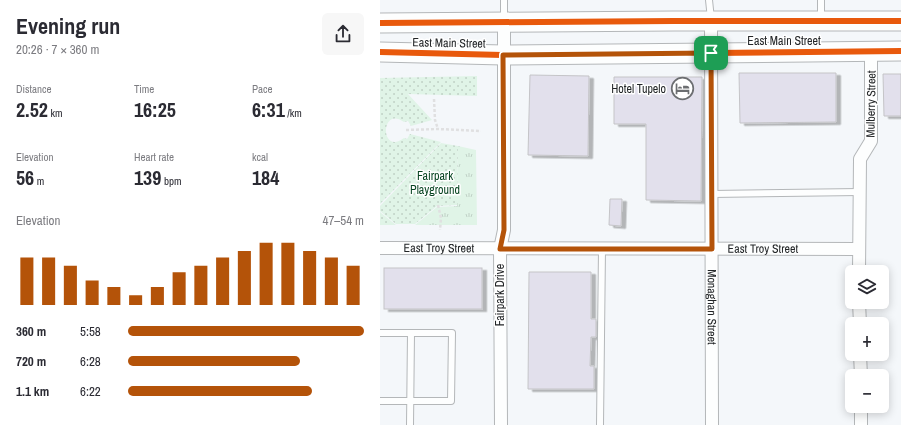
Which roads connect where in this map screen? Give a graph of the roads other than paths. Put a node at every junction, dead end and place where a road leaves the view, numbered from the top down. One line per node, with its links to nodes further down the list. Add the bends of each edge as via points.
1 (504, 0): 7 (lane)
2 (709, 0): 5 (lane)
3 (821, 0): 4 (lane)
4 (821, 20): 5 (main road, East Main Street); 6 (main road, East Main Street)
5 (711, 21): 7 (main road, East Main Street); 12 (street, Monaghan Street)
6 (901, 21)
7 (504, 22): 8 (main road, East Main Street); 13 (street, Fairpark Drive)
8 (380, 23)
9 (901, 51): 11 (main road, East Main Street)
10 (380, 52): 13 (main road, East Main Street)
11 (872, 52): 12 (main road, East Main Street); 14 (street, Mulberry Street, via 871,141 860,159)
12 (711, 53): 13 (main road, East Main Street); 15 (street, Monaghan Street)
13 (503, 55): 17 (street, Fairpark Drive, via 504,230)
14 (860, 192): 15 (lane); 20 (street, Mulberry Street)
15 (712, 194): 19 (street, Monaghan Street)
16 (380, 248): 17 (street, East Troy Street)
17 (500, 249): 18 (street, East Troy Street); 28 (street, Fairpark Drive)
18 (602, 249): 19 (street, East Troy Street); 29 (lane)
19 (712, 249): 20 (street, East Troy Street); 30 (street, Monaghan Street)
20 (859, 249): 21 (street, Mulberry Street)
21 (859, 265)
22 (380, 333): 23 (lane)
23 (410, 333): 25 (lane); 25 (lane, via 452,333 451,401)
24 (380, 401): 25 (lane)
25 (410, 401): 27 (lane)
26 (861, 413): 31 (street)
27 (410, 425)
28 (501, 425)
29 (600, 425)
30 (712, 425)
31 (861, 425)

